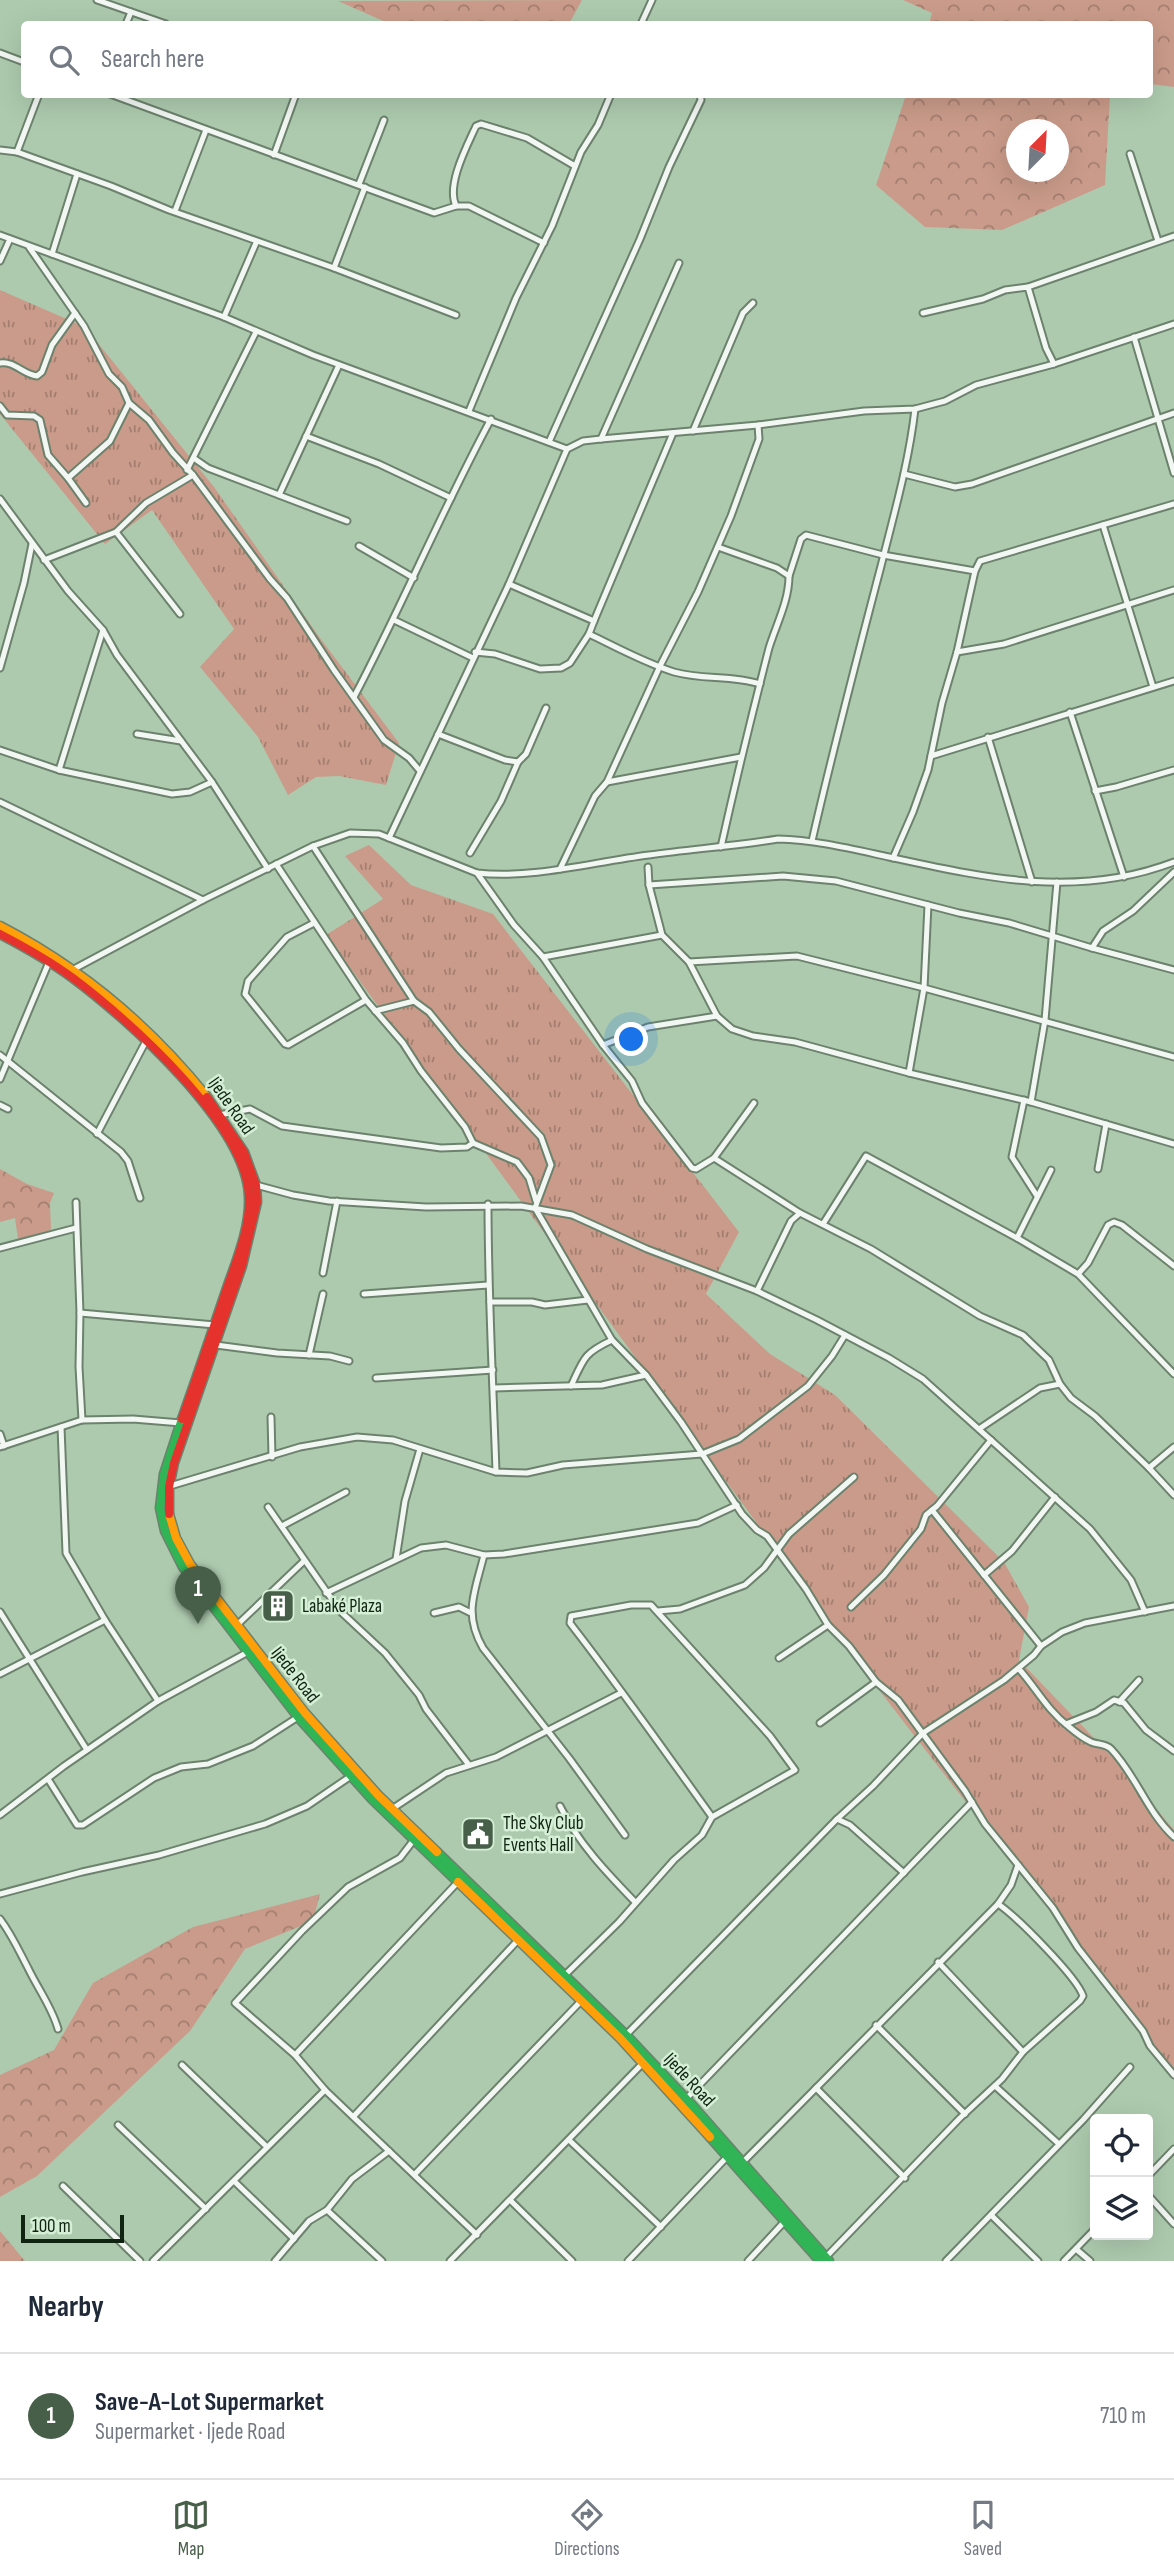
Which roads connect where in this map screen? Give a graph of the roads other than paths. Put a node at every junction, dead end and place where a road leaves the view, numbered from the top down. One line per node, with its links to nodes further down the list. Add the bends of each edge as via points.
1 (98, 0): 3 (street)
2 (652, 0): 6 (street)
3 (131, 12): 4 (street); 5 (street)
4 (127, 21)
5 (157, 21)
6 (642, 21)
7 (0, 53): 8 (street)
8 (21, 61)
9 (38, 98): 17 (street)
10 (121, 98): 15 (street)
11 (295, 98): 19 (street)
12 (609, 98): 20 (street)
13 (701, 98): 60 (street)
14 (384, 120): 22 (street)
15 (206, 130): 19 (street); 24 (street)
16 (0, 150): 17 (street)
17 (17, 152): 21 (street)
18 (1130, 154): 28 (street)
19 (274, 155): 22 (street)
20 (575, 166): 23 (street, via 527,138 481,124 458,166); 30 (street)
21 (77, 174): 24 (street); 32 (street)
22 (362, 186): 23 (street, via 434,214); 35 (street)
23 (456, 206): 30 (street, via 469,206)
24 (175, 211): 29 (street)
25 (0, 235): 27 (street)
26 (1174, 236): 28 (street)
27 (10, 239): 31 (street); 33 (street)
28 (1158, 242): 36 (street)
29 (256, 243): 35 (street); 41 (street)
30 (544, 243): 51 (street)
31 (28, 245): 32 (street); 38 (street)
32 (52, 254): 41 (street)
33 (0, 261)
34 (679, 263): 59 (street)
35 (334, 268): 40 (street)
36 (1028, 287): 39 (street); 46 (street)
37 (752, 303): 56 (street, via 743,313)
38 (75, 313): 45 (street, via 37,376 11,363); 48 (street)
39 (923, 313)
40 (456, 315)
41 (224, 317): 43 (street)
42 (1174, 324): 44 (street)
43 (256, 332): 47 (street); 62 (street)
44 (1134, 337): 46 (street); 54 (street)
45 (0, 363)
46 (1054, 364): 50 (street, via 976,385 946,401)
47 (339, 365): 51 (street); 58 (street)
48 (129, 403): 63 (street, via 149,420); 67 (street, via 110,441)
49 (0, 406): 67 (street, via 7,415 40,420 48,456)
50 (915, 409): 55 (street); 65 (street)
51 (469, 411): 53 (street)
52 (1174, 413): 54 (street)
53 (491, 419): 60 (street); 69 (street)
54 (1157, 419): 64 (street); 65 (street, via 972,484 955,487)
55 (758, 425): 56 (street); 78 (street, via 759,439)
56 (693, 430): 57 (street)
57 (673, 433): 59 (street); 89 (street)
58 (306, 436): 68 (street); 69 (street)
59 (601, 439): 61 (street)
60 (549, 442): 61 (street)
61 (567, 449): 84 (street)
62 (195, 458): 63 (street); 68 (street, via 208,468)
63 (187, 470): 66 (street)
64 (1174, 473)
65 (904, 474): 79 (street)
66 (193, 475): 75 (street, via 146,503); 99 (street, via 287,598)
67 (68, 478): 71 (street)
68 (279, 495): 73 (street)
69 (451, 498): 83 (street)
70 (0, 499): 76 (street)
71 (86, 503)
72 (1174, 504): 74 (street)
73 (346, 521)
74 (1103, 525): 81 (street, via 984,559); 86 (street)
75 (116, 532): 80 (street); 87 (street)
76 (32, 544): 80 (street); 95 (street)
77 (359, 546): 83 (street)
78 (718, 547): 82 (street); 94 (street)
79 (883, 555): 81 (street); 82 (street, via 806,535); 118 (street)
80 (44, 560): 90 (street)
81 (975, 571): 92 (street)
82 (789, 576): 97 (street)
83 (414, 578): 88 (street)
84 (509, 584): 89 (street); 93 (street)
85 (1174, 590): 86 (street)
86 (1127, 604): 92 (street, via 1004,644); 98 (street)
87 (180, 614)
88 (394, 620): 93 (street); 99 (street)
89 (594, 621): 91 (street)
90 (103, 630): 105 (street); 110 (street)
91 (589, 634): 93 (street, via 570,663 561,668 540,670 495,654); 94 (street)
92 (957, 652): 107 (street)
93 (474, 655): 103 (street)
94 (660, 666): 97 (street); 114 (street)
95 (0, 668)
96 (1174, 681): 98 (street)
97 (760, 684): 108 (street)
98 (1153, 687): 101 (street)
99 (354, 697): 112 (street, via 384,740)
100 (546, 708): 109 (street)
101 (1070, 712): 104 (street); 115 (street)
102 (137, 734): 105 (street)
103 (438, 734): 109 (street); 112 (street)
104 (988, 737): 107 (street); 131 (street)
105 (181, 741): 113 (street)
106 (0, 750): 110 (street)
107 (931, 755): 122 (street)
108 (741, 757): 114 (street); 120 (street)
109 (518, 762): 121 (street)
110 (59, 770): 113 (street, via 172,794)
111 (1174, 770): 115 (street)
112 (420, 771): 117 (street)
113 (212, 782): 126 (street)
114 (607, 782): 127 (street, via 595,796)
115 (1095, 791): 130 (street)
116 (0, 802): 134 (street)
117 (389, 838): 119 (street, via 350,833); 129 (street)
118 (812, 841): 120 (street, via 778,839); 122 (street)
119 (313, 846): 124 (street); 149 (street)
120 (721, 847): 127 (street)
121 (470, 853)
122 (893, 858): 131 (street)
123 (1174, 862): 130 (street)
124 (276, 864): 126 (street); 136 (street)
125 (648, 867): 133 (street)
126 (268, 869): 134 (street)
127 (560, 869): 129 (street, via 527,875)
128 (1174, 872): 141 (street, via 1104,931)
129 (477, 873): 142 (street)
130 (1124, 877): 132 (street)
131 (1032, 882): 132 (street)
132 (1057, 882): 140 (street)
133 (649, 885): 135 (street, via 794,877 836,881); 139 (street)
134 (203, 900): 145 (street)
135 (928, 905): 140 (street); 147 (street)
136 (314, 923): 148 (street); 148 (street, via 287,937 248,981 245,994 288,1045)
137 (0, 926): 145 (main road, Ijede Road)
138 (0, 934): 143 (main road, Ijede Road)
139 (662, 935): 142 (street); 144 (street)
140 (1053, 937): 141 (street); 152 (street)
141 (1092, 948): 146 (street)
142 (543, 957): 154 (street)
143 (49, 962): 153 (main road, Ijede Road, via 101,999); 157 (street)
144 (689, 962): 147 (street, via 797,956); 151 (street)
145 (74, 969): 165 (main road, Ijede Road, via 153,1037)
146 (1174, 970)
147 (924, 988): 152 (street); 158 (street)
148 (366, 1000): 150 (street)
149 (414, 1001): 150 (street); 179 (street, via 541,1137 551,1165)
150 (375, 1011): 168 (street)
151 (717, 1016): 154 (street, via 648,1027); 158 (street, via 732,1029 753,1036 795,1042)
152 (1045, 1020): 156 (street); 161 (street)
153 (146, 1040): 167 (street); 195 (main road, Ijede Road, via 212,1118 238,1156 248,1186 247,1217)
154 (603, 1045): 170 (street, via 692,1168)
155 (0, 1055): 157 (street)
156 (1174, 1057)
157 (8, 1061): 159 (street); 167 (street)
158 (909, 1073): 160 (street)
159 (0, 1079)
160 (1024, 1100): 161 (street); 174 (street, via 1012,1157)
161 (1031, 1102): 166 (street)
162 (754, 1103): 170 (street)
163 (0, 1105): 164 (street)
164 (8, 1109)
165 (219, 1115): 168 (street, via 250,1109 282,1126 440,1148); 173 (main road, Ijede Road, via 245,1153)
166 (1106, 1124): 169 (street); 171 (street)
167 (97, 1134): 175 (street, via 128,1161)
168 (473, 1143): 179 (street, via 517,1162 529,1178)
169 (1174, 1144)
170 (713, 1158): 180 (street)
171 (1098, 1169)
172 (1051, 1170): 174 (street)
173 (256, 1185): 176 (street); 198 (main road, Ijede Road, via 255,1218)
174 (1037, 1196): 183 (street)
175 (140, 1198)
176 (337, 1201): 178 (street, via 426,1207); 186 (street)
177 (76, 1202): 182 (street)
178 (488, 1205): 179 (street); 188 (street)
179 (536, 1205): 189 (street, via 572,1215); 192 (street)
180 (800, 1213): 181 (street); 189 (street, via 790,1221)
181 (823, 1224): 183 (street, via 866,1156); 205 (street, via 1023,1335 1049,1360)
182 (76, 1228): 184 (street); 194 (street)
183 (1017, 1238): 187 (street)
184 (0, 1248)
185 (1174, 1266): 187 (street, via 1114,1222)
186 (323, 1273)
187 (1079, 1275): 202 (street)
188 (488, 1285): 191 (street); 193 (street)
189 (757, 1291): 196 (street)
190 (323, 1294): 199 (street)
191 (364, 1294)
192 (588, 1300): 193 (street, via 545,1306); 197 (street)
193 (490, 1302): 201 (street)
194 (80, 1312): 195 (street); 209 (street)
195 (215, 1325): 210 (main road, Ijede Road)
196 (845, 1335): 212 (street, via 923,1379); 218 (street, via 808,1386 739,1439)
197 (612, 1340): 203 (street); 206 (street, via 586,1356)
198 (216, 1345): 199 (street); 223 (main road, Ijede Road)
199 (309, 1355): 200 (street)
200 (349, 1361)
201 (494, 1370): 204 (street); 207 (street)
202 (1174, 1374)
203 (646, 1375): 206 (street, via 602,1385); 218 (street)
204 (376, 1378)
205 (1060, 1384): 212 (street, via 1040,1388); 220 (street)
206 (571, 1386): 207 (street)
207 (494, 1388): 221 (street)
208 (271, 1417): 219 (street)
209 (82, 1420): 210 (street); 211 (street)
210 (181, 1423): 248 (main road, Ijede Road, via 160,1495 162,1524 183,1567)
211 (61, 1427): 215 (street); 244 (street, via 66,1553)
212 (979, 1429): 214 (street)
213 (0, 1434): 215 (street)
214 (991, 1440): 226 (street); 229 (street)
215 (2, 1447)
216 (1174, 1447): 220 (street)
217 (420, 1449): 219 (street, via 380,1438 346,1437); 221 (street); 233 (street, via 405,1501)
218 (702, 1454): 221 (street, via 563,1465 527,1473); 227 (street)
219 (272, 1457): 223 (street)
220 (1149, 1468): 225 (street)
221 (496, 1472)
222 (855, 1477): 231 (street)
223 (170, 1486): 246 (main road, Ijede Road, via 168,1507 175,1538)
224 (346, 1492): 230 (street)
225 (1174, 1495)
226 (1055, 1497): 235 (street, via 1012,1551); 242 (street, via 1112,1554 1131,1580)
227 (737, 1505): 231 (street); 232 (street, via 698,1523)
228 (268, 1507): 230 (street)
229 (932, 1510): 235 (street); 237 (street, via 884,1575)
230 (282, 1526): 234 (street)
231 (776, 1550): 239 (street, via 745,1585 680,1609); 245 (street)
232 (484, 1555): 233 (street, via 446,1545 421,1548); 241 (street)
233 (396, 1559): 236 (street)
234 (304, 1561): 236 (street); 246 (street)
235 (984, 1575): 247 (street)
236 (326, 1593): 265 (street, via 411,1684)
237 (851, 1606)
238 (1174, 1606): 242 (street)
239 (658, 1611): 255 (street, via 651,1605 631,1605 571,1615 570,1623); 272 (street, via 795,1770)
240 (0, 1612): 249 (street)
241 (471, 1612): 243 (street, via 458,1607); 261 (street, via 483,1648)
242 (1145, 1612): 247 (street, via 1086,1623)
243 (434, 1613)
244 (105, 1620): 249 (street); 256 (street)
245 (828, 1625): 250 (street); 254 (street)
246 (236, 1626): 270 (main road, Ijede Road, via 304,1713)
247 (1041, 1646): 251 (street)
248 (248, 1652): 256 (street); 258 (main road, Ijede Road)
249 (30, 1658): 252 (street); 263 (street)
250 (779, 1658)
251 (1019, 1669): 260 (street); 262 (street)
252 (0, 1674)
253 (1139, 1680): 257 (street)
254 (876, 1682): 259 (street); 262 (street, via 898,1700)
255 (621, 1693): 261 (street); 272 (street)
256 (158, 1701): 263 (street)
257 (1119, 1702): 260 (street, via 1114,1700); 264 (street)
258 (298, 1717): 266 (main road, Ijede Road); 267 (street, via 253,1746 154,1778 83,1825 78,1825)
259 (821, 1723)
260 (1066, 1724): 275 (street, via 1089,1741 1110,1748)
261 (547, 1730): 265 (street, via 496,1757); 274 (street)
262 (923, 1733): 268 (street); 273 (street)
263 (87, 1750): 267 (street)
264 (1174, 1751)
265 (469, 1765): 270 (street, via 446,1773)
266 (351, 1776): 276 (main road, Ijede Road); 280 (street, via 307,1806 265,1824)
267 (48, 1779): 271 (street)
268 (972, 1802): 277 (street); 278 (street)
269 (560, 1806): 281 (street, via 580,1840)
270 (392, 1809): 286 (main road, Ijede Road)
271 (0, 1815)
272 (712, 1817): 281 (street, via 702,1835)
273 (837, 1819): 278 (street); 290 (street)
274 (625, 1835)
275 (1174, 1837)
276 (413, 1841): 279 (main road, Ijede Road); 292 (street, via 400,1858 348,1887 235,2003)
277 (1017, 1865): 282 (street); 295 (street)
278 (904, 1873): 302 (street)
279 (457, 1883): 284 (main road, Ijede Road); 292 (street)
280 (0, 1894)
281 (635, 1902): 286 (street)
282 (998, 1904): 285 (street); 291 (street, via 1037,1938 1083,1996)
283 (0, 1919): 289 (street, via 13,1936)
284 (519, 1939): 287 (main road, Ijede Road); 304 (street)
285 (938, 1962): 288 (street); 291 (street)
286 (566, 1974): 290 (main road, Ijede Road)
287 (582, 2000): 294 (main road, Ijede Road); 314 (street)
288 (876, 2025): 300 (street); 303 (street)
289 (58, 2029)
290 (626, 2035): 302 (main road, Ijede Road)
291 (1023, 2052): 299 (street)
292 (295, 2055): 301 (street)
293 (1174, 2059): 295 (street)
294 (643, 2063): 302 (main road, Ijede Road); 306 (street)
295 (1166, 2064): 298 (street)
296 (182, 2065): 308 (street)
297 (1130, 2067): 307 (street)
298 (1174, 2075)
299 (995, 2086): 303 (street); 307 (street)
300 (816, 2088): 312 (street); 315 (street)
301 (325, 2090): 304 (street); 308 (street)
302 (683, 2101): 311 (main road, Ijede Road); 312 (main road, Ijede Road)
303 (965, 2114): 315 (street)
304 (354, 2116): 310 (street)
305 (118, 2125): 320 (street)
306 (569, 2140): 318 (street); 325 (street)
307 (1059, 2144): 322 (street)
308 (267, 2147): 316 (street)
309 (1174, 2149): 313 (street)
310 (389, 2151): 314 (street); 321 (street, via 352,2179)
311 (727, 2157): 323 (main road, Ijede Road); 325 (street)
312 (742, 2163): 330 (main road, Ijede Road)
313 (1153, 2171)
314 (415, 2174): 327 (street)
315 (905, 2178): 330 (street)
316 (234, 2181): 320 (street); 328 (street)
317 (63, 2186): 331 (street)
318 (511, 2201): 327 (street); 336 (street)
319 (1153, 2201): 324 (street)
320 (206, 2209): 332 (street)
321 (327, 2210): 328 (street, via 309,2221); 334 (street)
322 (991, 2215): 339 (street); 340 (street)
323 (785, 2221): 330 (main road, Ijede Road); 338 (street)
324 (1174, 2224)
325 (661, 2227): 337 (street)
326 (1090, 2234): 329 (street)
327 (477, 2235): 335 (street)
328 (294, 2239): 333 (street)
329 (1076, 2249): 341 (street); 342 (street)
330 (825, 2260)
331 (140, 2261)
332 (153, 2261)
333 (275, 2261)
334 (382, 2261)
335 (450, 2261)
336 (572, 2261)
337 (628, 2261)
338 (748, 2261)
339 (946, 2261)
340 (1038, 2261)
341 (1064, 2261)
342 (1090, 2261)

